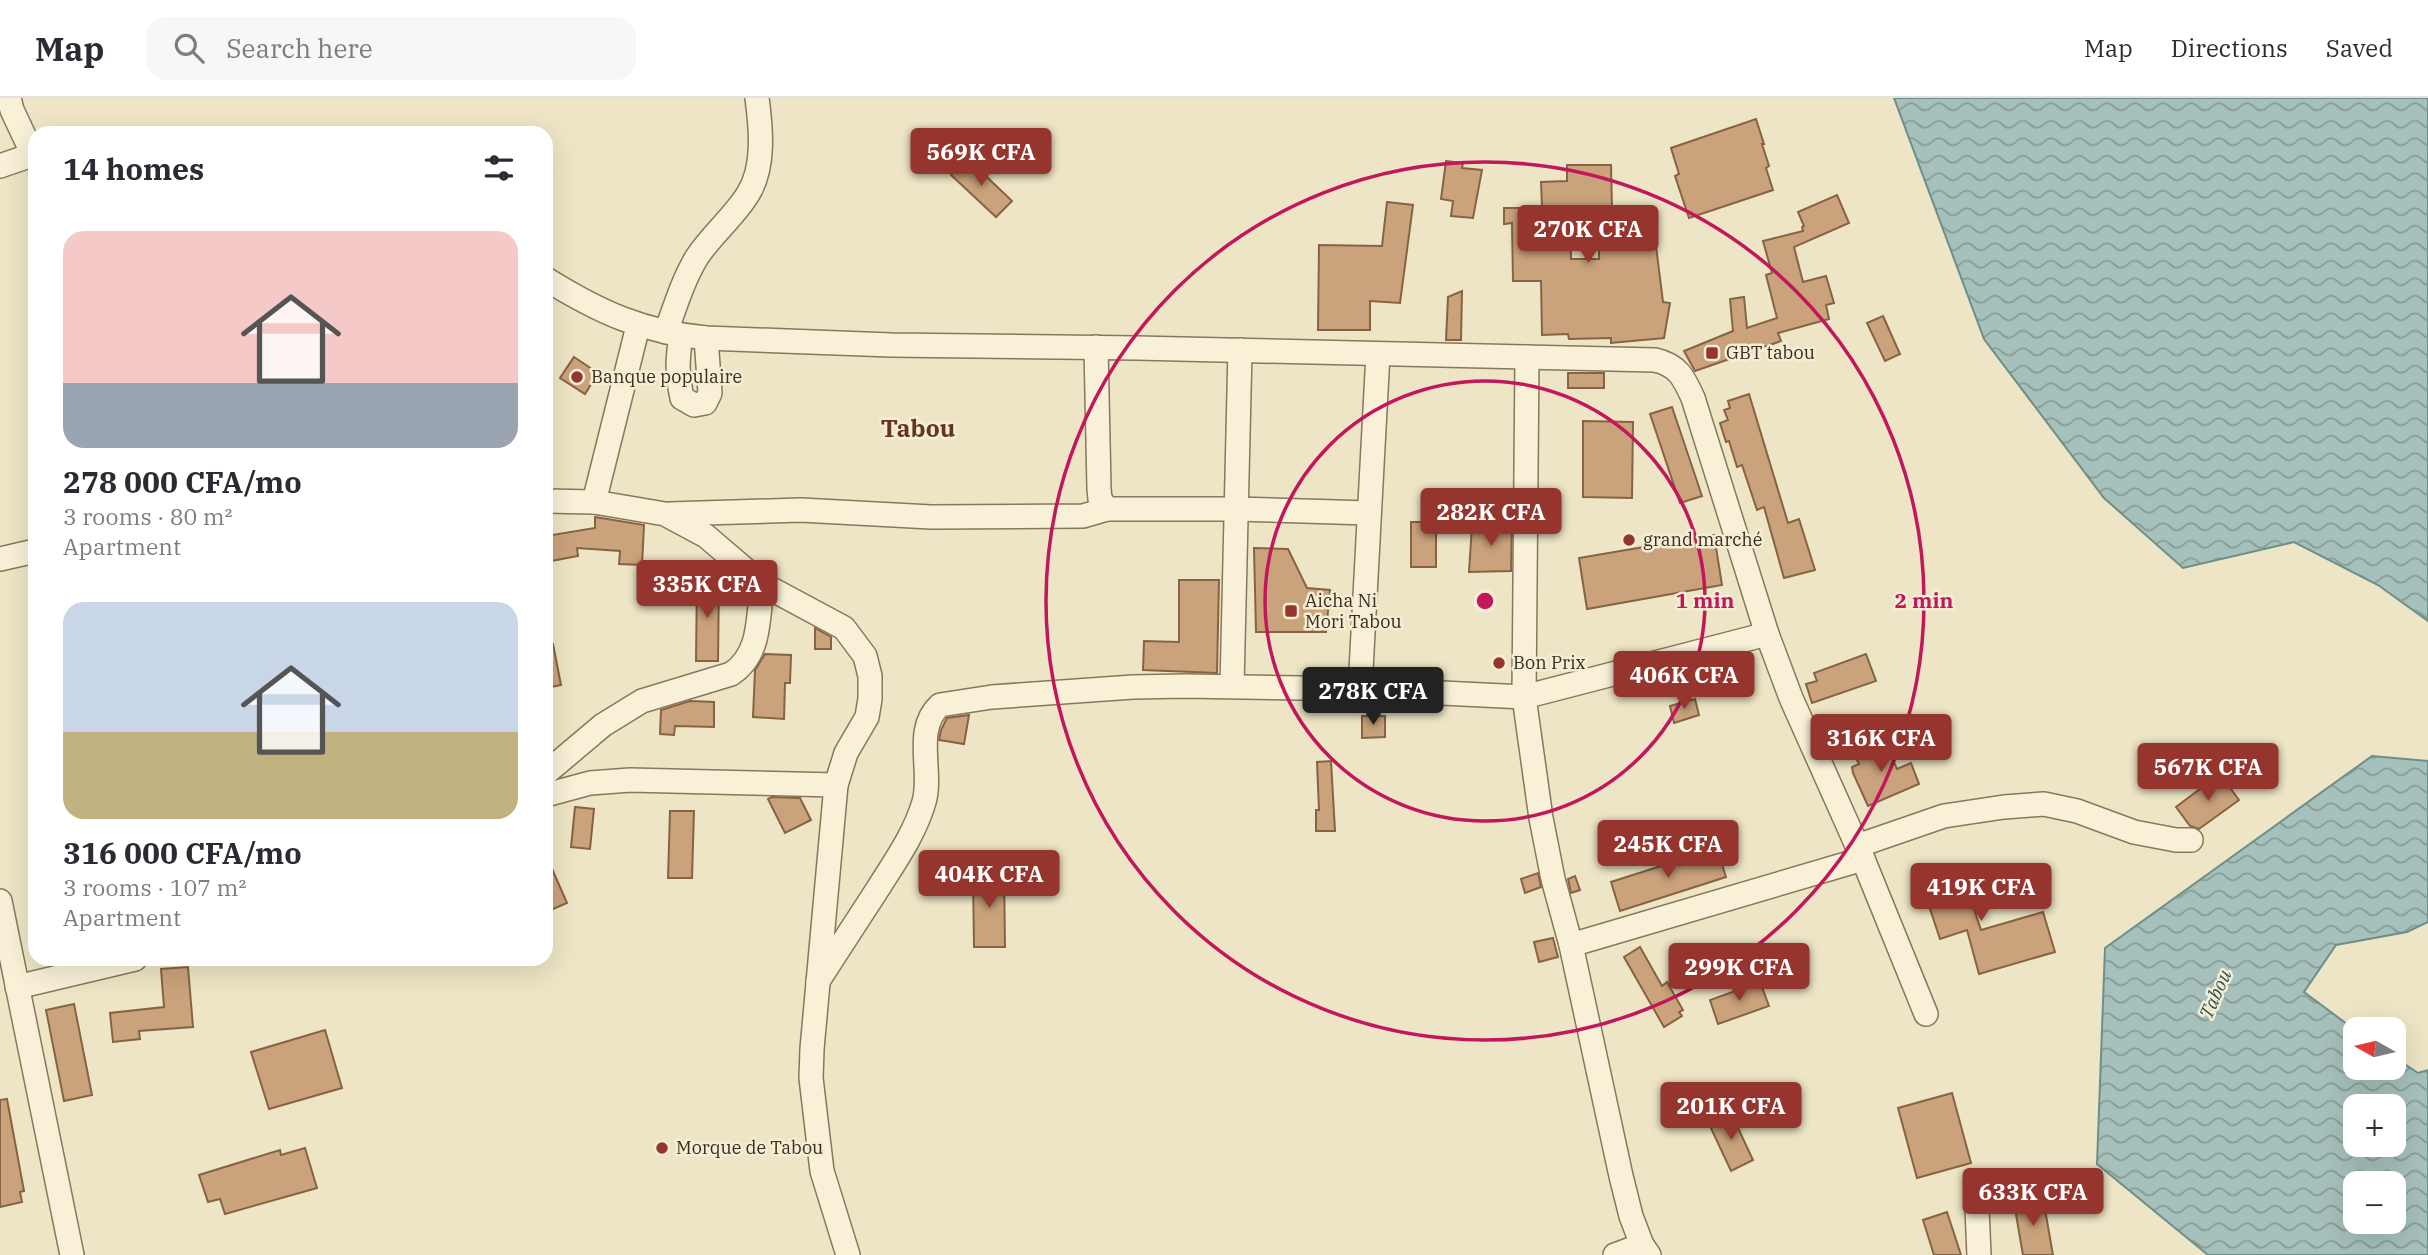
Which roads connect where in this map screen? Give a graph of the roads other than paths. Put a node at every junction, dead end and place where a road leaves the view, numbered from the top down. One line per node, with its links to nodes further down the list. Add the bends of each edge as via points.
1 (9, 98): 3 (street)
2 (757, 98): 8 (street, via 760,139 754,181 697,257 681,290)
3 (28, 142)
4 (28, 158): 5 (street)
5 (0, 166)
6 (553, 283): 7 (street)
7 (638, 326): 8 (street); 15 (street)
8 (674, 334): 9 (street); 9 (street, via 682,398 695,405 705,403 710,393)
9 (706, 338): 10 (street)
10 (1096, 347): 11 (street); 16 (street, via 1099,489)
11 (1240, 350): 12 (street); 17 (street)
12 (1378, 354): 13 (street); 18 (street)
13 (1527, 358): 23 (street, via 1656,360 1670,363 1680,372 1693,398); 26 (street)
14 (553, 501): 15 (street)
15 (594, 502): 19 (street)
16 (1107, 509): 17 (street); 19 (street, via 1083,516 931,517 801,510)
17 (1236, 509): 18 (street); 24 (street)
18 (1370, 513): 25 (street)
19 (666, 514): 22 (street, via 706,536)
20 (28, 553): 21 (street)
21 (0, 559)
22 (762, 584): 27 (street, via 753,648 743,667 642,701 603,725); 28 (street, via 834,621 865,656 870,676 867,717 846,753)
23 (1767, 634): 26 (street); 31 (street)
24 (1232, 686): 25 (street); 35 (street, via 1133,687 940,705 929,723 925,743 927,792 919,817)
25 (1360, 690): 26 (street)
26 (1524, 697): 33 (street, via 1541,818)
27 (553, 767)
28 (836, 785): 29 (street, via 630,780 590,783); 35 (street)
29 (553, 793)
30 (2191, 840): 31 (street, via 2134,832 2044,804 1944,816)
31 (1860, 853): 33 (street); 37 (street)
32 (0, 901): 36 (street)
33 (1571, 945): 39 (street, via 1621,1176)
34 (106, 966): 36 (street)
35 (818, 981): 41 (street, via 811,1059 817,1132 829,1199)
36 (17, 987): 40 (street)
37 (1926, 1014)
38 (1977, 1209): 43 (street)
39 (1646, 1250): 42 (street)
40 (72, 1255)
41 (848, 1255)
42 (1615, 1255)
43 (1979, 1255)

